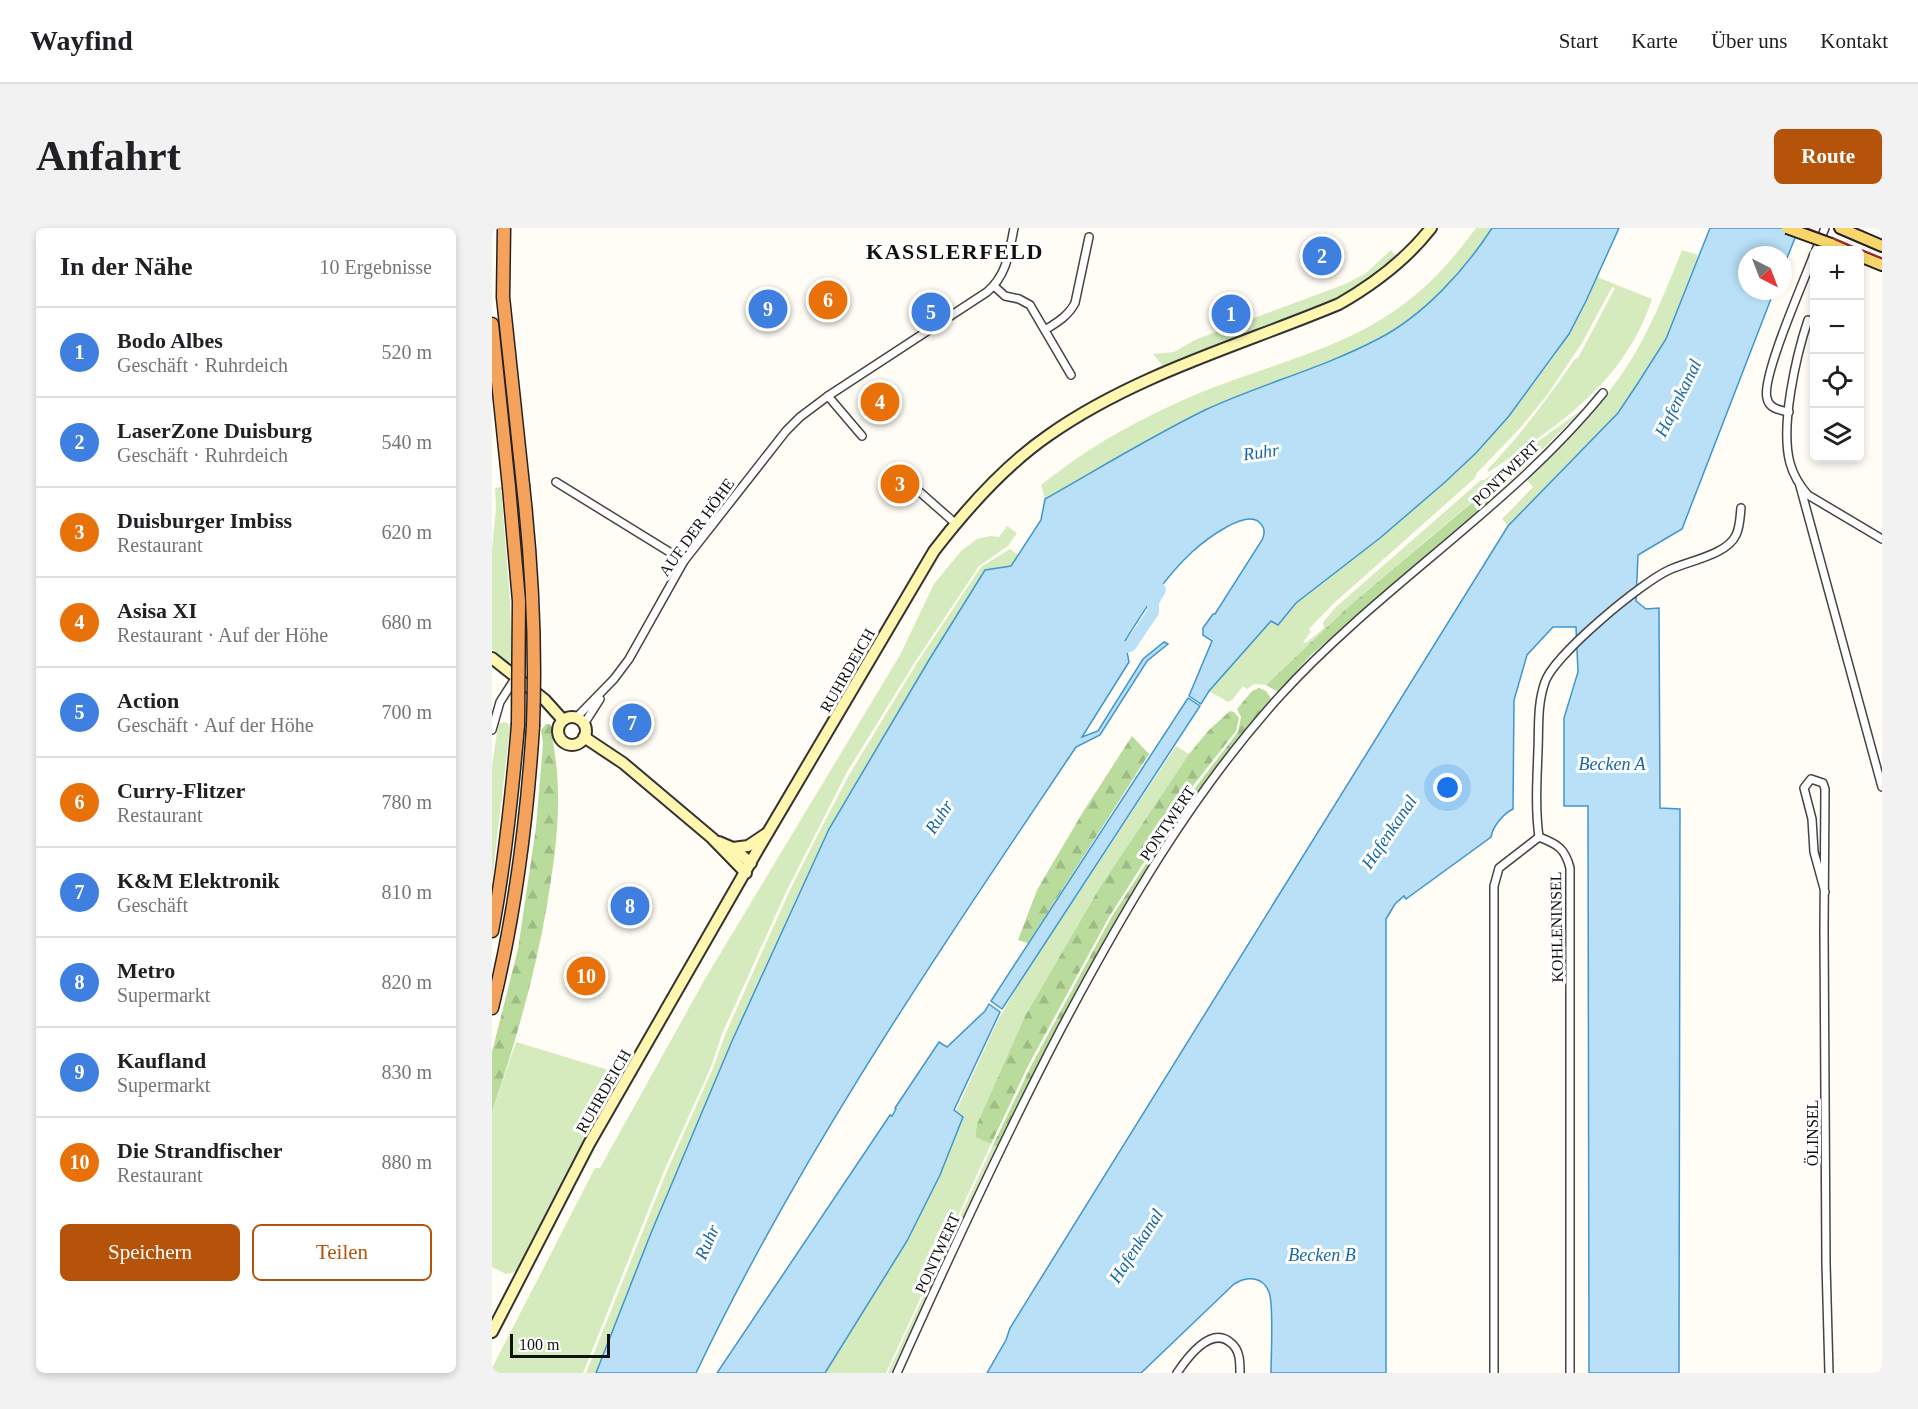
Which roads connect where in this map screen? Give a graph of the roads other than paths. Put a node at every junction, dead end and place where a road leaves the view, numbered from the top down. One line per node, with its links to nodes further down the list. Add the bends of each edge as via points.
1 (504, 228): 45 (highway, bridge, via 503,297 530,546 535,669 528,802 519,877)
2 (1014, 228): 15 (street, AUF DER HÖHE, via 1006,268)
3 (1431, 228): 28 (main road, RUHRDEICH, via 1418,245 1384,274 1339,304 1168,371 1086,411 1020,458)
4 (1787, 228): 9 (main road, bridge)
5 (1825, 228): 8 (street)
6 (1848, 230): 10 (street); 11 (main road)
7 (1089, 237): 18 (street, via 1075,303 1060,321)
8 (1818, 246)
9 (1835, 246)
10 (1844, 246)
11 (1882, 246)
12 (1864, 258): 14 (main road)
13 (1810, 265): 22 (street, via 1768,383 1769,403)
14 (1882, 265)
15 (994, 286): 18 (street, via 1005,296 1026,302); 21 (street, AUF DER HÖHE)
16 (1809, 320): 22 (street, via 1800,345)
17 (492, 324): 44 (highway, bridge, via 519,602 518,725 512,800)
18 (1045, 330): 19 (street)
19 (1071, 375)
20 (1603, 393): 47 (street, PONTWERT, via 1491,506 1314,659 1224,764 1125,913 1080,994 992,1166)
21 (828, 396): 23 (street); 30 (street, AUF DER HÖHE, via 774,444)
22 (1789, 412): 26 (street, via 1787,450)
23 (862, 436)
24 (555, 482): 30 (street)
25 (913, 486): 28 (street)
26 (1800, 486): 29 (street, via 1816,501); 37 (street)
27 (1741, 508): 39 (street, via 1738,530 1727,546 1647,582 1572,646 1545,680 1539,705)
28 (955, 523): 38 (main road, RUHRDEICH, via 934,551)
29 (1882, 539)
30 (684, 561): 34 (street, AUF DER HÖHE, via 629,658)
31 (492, 658): 32 (main road)
32 (516, 677): 33 (main road); 35 (street, via 500,702)
33 (563, 720): 34 (main road, via 570,717); 36 (main road, via 558,733 562,741 575,745)
34 (580, 721): 36 (main road, via 586,728)
35 (492, 730)
36 (584, 737): 40 (main road, via 623,763)
37 (1882, 787)
38 (769, 832): 41 (main road, via 748,846); 42 (main road, RUHRDEICH)
39 (1539, 837): 50 (street, via 1499,868 1494,886); 51 (street, KOHLENINSEL, via 1566,854 1570,868)
40 (715, 840): 41 (main road); 42 (main road)
41 (733, 848): 42 (main road)
42 (748, 868): 46 (main road, RUHRDEICH, via 589,1144)
43 (1825, 892): 43 (street, ÖLINSEL, via 1825,789 1823,783 1811,779 1804,788); 52 (street, ÖLINSEL)
44 (492, 931)
45 (492, 1008)
46 (492, 1332)
47 (897, 1373)
48 (1177, 1373): 49 (street, via 1203,1343 1215,1337 1232,1343 1238,1352)
49 (1240, 1373)
50 (1494, 1373)
51 (1570, 1373)
52 (1829, 1373)

